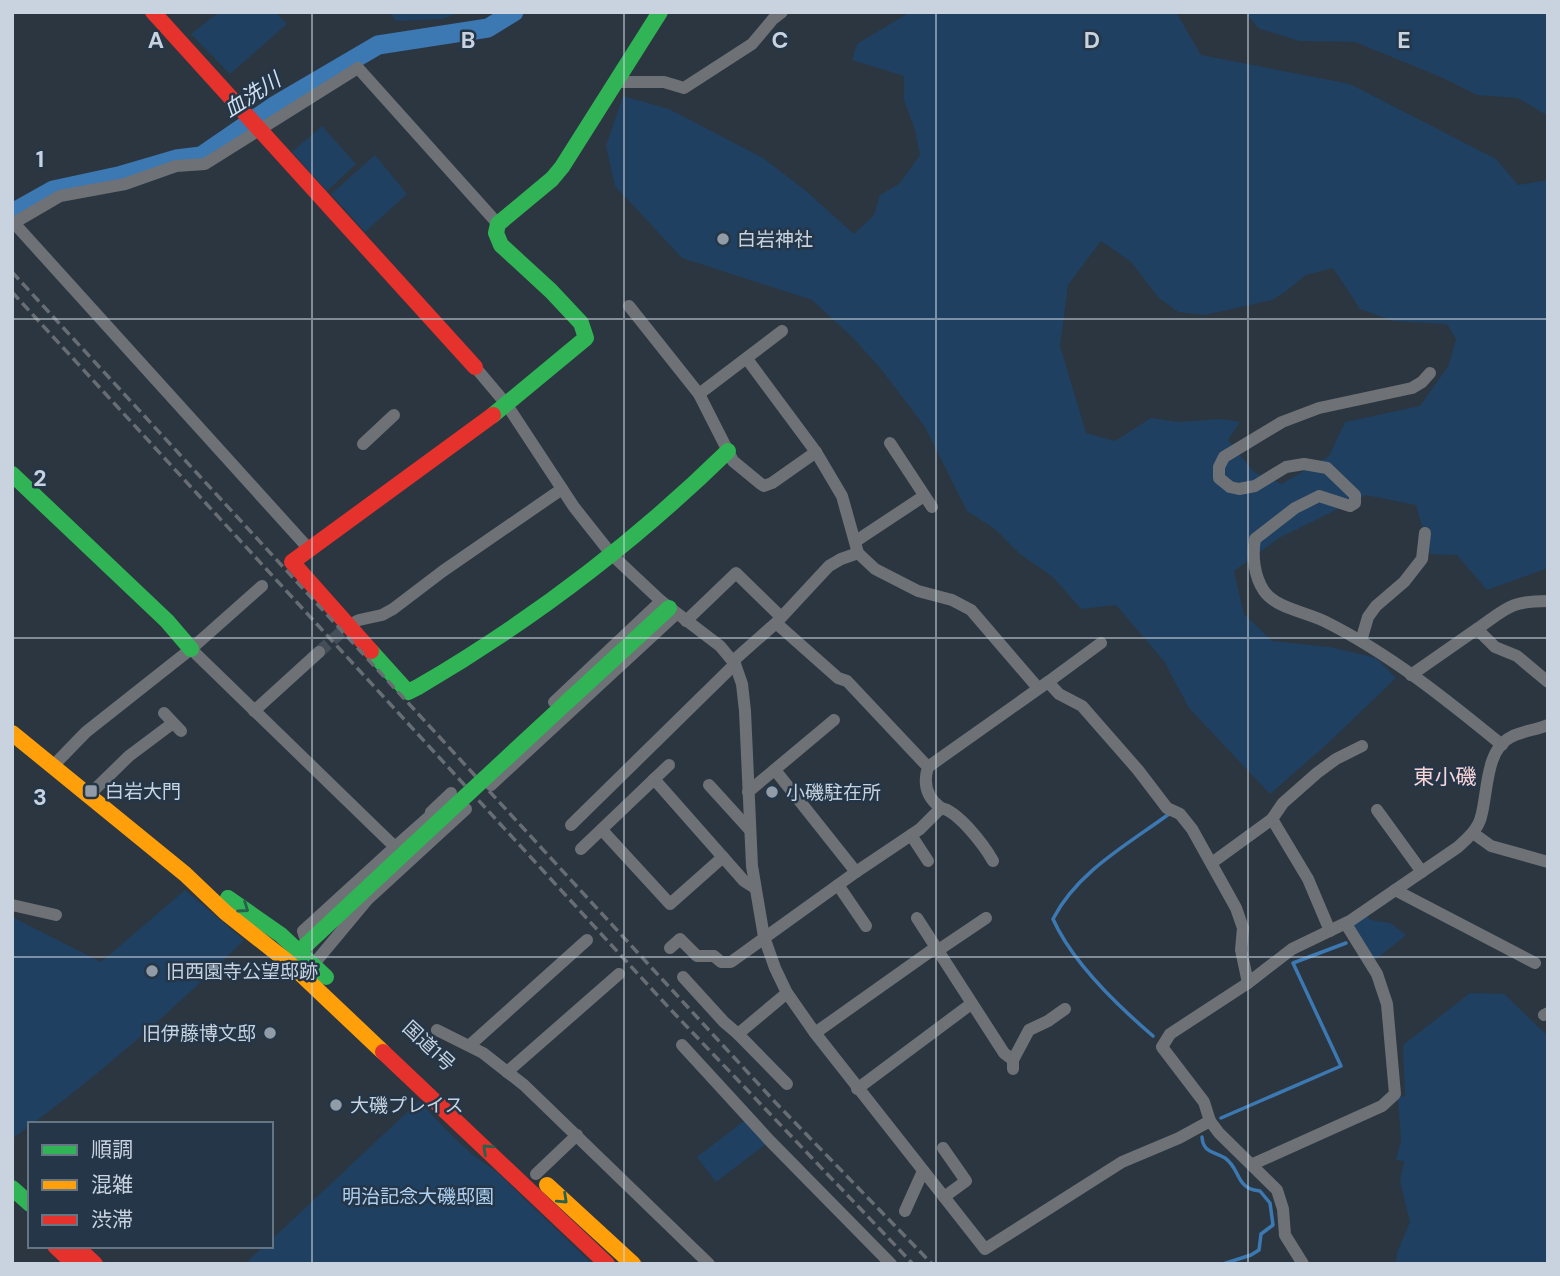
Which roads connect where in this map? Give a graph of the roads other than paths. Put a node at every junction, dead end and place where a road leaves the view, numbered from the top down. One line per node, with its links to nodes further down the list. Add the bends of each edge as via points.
1 (153, 12): 5 (main road)
2 (660, 12): 4 (main road)
3 (782, 12): 4 (street, via 752,44 684,88 664,82)
4 (617, 82): 7 (main road, via 552,179)
5 (256, 123): 6 (street, via 205,164 176,166 125,184 60,197); 7 (street, via 358,68); 11 (main road)
6 (13, 223): 24 (street)
7 (498, 224): 14 (main road, via 496,233 502,245 582,323 587,334)
8 (629, 306): 13 (street)
9 (782, 331): 10 (street)
10 (747, 359): 13 (street); 19 (street)
11 (475, 367): 14 (street)
12 (1430, 373): 32 (street, via 1412,388 1319,408 1282,422 1224,457 1219,467 1219,478 1239,489 1255,486 1286,467 1328,468 1355,495 1350,506 1319,496 1295,508 1255,539 1252,554 1264,591 1278,603)
13 (699, 394): 18 (street)
14 (507, 405): 21 (street); 24 (main road)
15 (394, 415): 17 (street)
16 (890, 443): 23 (street, via 928,501)
17 (362, 444)
18 (728, 452): 19 (street, via 764,486); 25 (main road)
19 (817, 452): 23 (street, via 842,496)
20 (12, 474): 34 (main road)
21 (562, 489): 25 (street); 30 (street, via 393,610)
22 (1425, 533): 32 (street, via 1422,559 1376,606)
23 (857, 547): 29 (street, via 829,566); 39 (street, via 875,569 971,610)
24 (309, 549): 25 (main road, via 292,562 408,692 541,609)
25 (612, 555): 28 (street)
26 (262, 586): 34 (street)
27 (1548, 601): 31 (street, via 1513,604)
28 (673, 611): 29 (street, via 736,573); 36 (street); 45 (street); 49 (street); 92 (main road, bridge, via 567,702)
29 (778, 620): 36 (street); 52 (street, via 838,678 847,681)
30 (349, 625)
31 (1477, 629): 37 (street); 38 (street, via 1495,647 1517,656)
32 (1361, 641): 37 (street)
33 (1101, 643): 39 (street)
34 (191, 649): 40 (street); 51 (street, via 86,732)
35 (319, 652): 40 (street)
36 (734, 662): 58 (street, via 745,710); 64 (street)
37 (1411, 675): 46 (street)
38 (1548, 682)
39 (1043, 685): 52 (street); 74 (street, via 1082,706 1167,808 1180,814)
40 (254, 711): 69 (street)
41 (834, 720): 53 (street)
42 (173, 723): 59 (street, via 129,756)
43 (1548, 725): 46 (street, via 1510,737)
44 (12, 733): 51 (main road, 国道1号)
45 (510, 744): 48 (street); 49 (street)
46 (1502, 745): 67 (street, via 1490,768 1481,818)
47 (1362, 746): 63 (street, via 1317,773)
48 (496, 757)
49 (517, 761): 55 (street)
50 (669, 765): 54 (street)
51 (53, 766): 59 (main road, 国道1号)
52 (928, 766): 60 (street, via 925,785)
53 (775, 770): 58 (street); 76 (street)
54 (654, 779): 66 (street); 71 (street)
55 (491, 785)
56 (709, 785): 65 (street)
57 (451, 793): 69 (street)
58 (748, 793): 65 (street)
59 (89, 796): 92 (main road, 国道1号, via 185,874 239,904)
60 (941, 808): 68 (street); 73 (street, via 961,820)
61 (466, 809): 94 (street, via 368,899)
62 (1377, 810): 77 (street)
63 (1272, 819): 74 (street); 87 (street, via 1308,879)
64 (571, 825)
65 (749, 829): 79 (street)
66 (602, 830): 70 (street); 71 (street, via 670,904)
67 (1473, 833): 75 (street, via 1491,846); 77 (street)
68 (911, 835): 72 (street); 76 (street)
69 (395, 847): 92 (street, via 303,931)
70 (582, 849)
71 (723, 857): 79 (street)
72 (928, 861)
73 (993, 861)
74 (1213, 862): 97 (street, via 1243,928 1241,950)
75 (1548, 862)
76 (856, 872): 78 (street)
77 (1422, 872): 80 (street)
78 (838, 885): 86 (street); 88 (street)
79 (755, 888): 88 (street)
80 (1395, 890): 85 (street); 93 (street)
81 (12, 905): 82 (street)
82 (56, 915)
83 (917, 918): 91 (street)
84 (984, 923): 91 (street)
85 (1346, 924): 87 (street); 112 (street, via 1377,974 1387,1004 1395,1094 1382,1106)
86 (866, 926)
87 (1330, 931): 97 (street, via 1292,950)
88 (764, 937): 90 (street, via 731,962 697,956); 98 (street)
89 (587, 940): 104 (street)
90 (678, 941)
91 (936, 950): 99 (street); 103 (street)
92 (298, 952): 94 (main road, 国道1号); 125 (main road, 国道1号, one-way to 92)
93 (1535, 963)
94 (313, 965): 114 (main road, 国道1号)
95 (619, 974): 106 (street)
96 (683, 978): 102 (street)
97 (1248, 983): 109 (street, via 1158,1045 1204,1102)
98 (787, 993): 102 (street); 103 (street)
99 (971, 1004): 100 (street, via 1013,1065 1039,1018); 108 (street)
100 (1065, 1009)
101 (437, 1030): 104 (street)
102 (738, 1034): 107 (street)
103 (815, 1034): 108 (street)
104 (470, 1045): 106 (street)
105 (682, 1045): 128 (street)
106 (508, 1072): 110 (street)
107 (778, 1082)
108 (858, 1089): 113 (street)
109 (1210, 1121): 112 (street); 116 (street, via 1122,1162 982,1253)
110 (577, 1135): 114 (street); 127 (street)
111 (943, 1148): 116 (street, via 966,1181)
112 (1253, 1164): 129 (street, via 1277,1190 1285,1235)
113 (923, 1171): 116 (street); 119 (street)
114 (536, 1174): 126 (main road, 国道1号, one-way to 126)
115 (12, 1188): 117 (main road)
116 (944, 1197)
117 (28, 1202)
118 (12, 1207): 120 (main road)
119 (905, 1211)
120 (28, 1221)
121 (57, 1248): 123 (main road)
122 (78, 1248): 124 (main road)
123 (74, 1264)
124 (95, 1264)
125 (607, 1264)
126 (633, 1264)
127 (709, 1264)
128 (891, 1264)
129 (1303, 1264)

